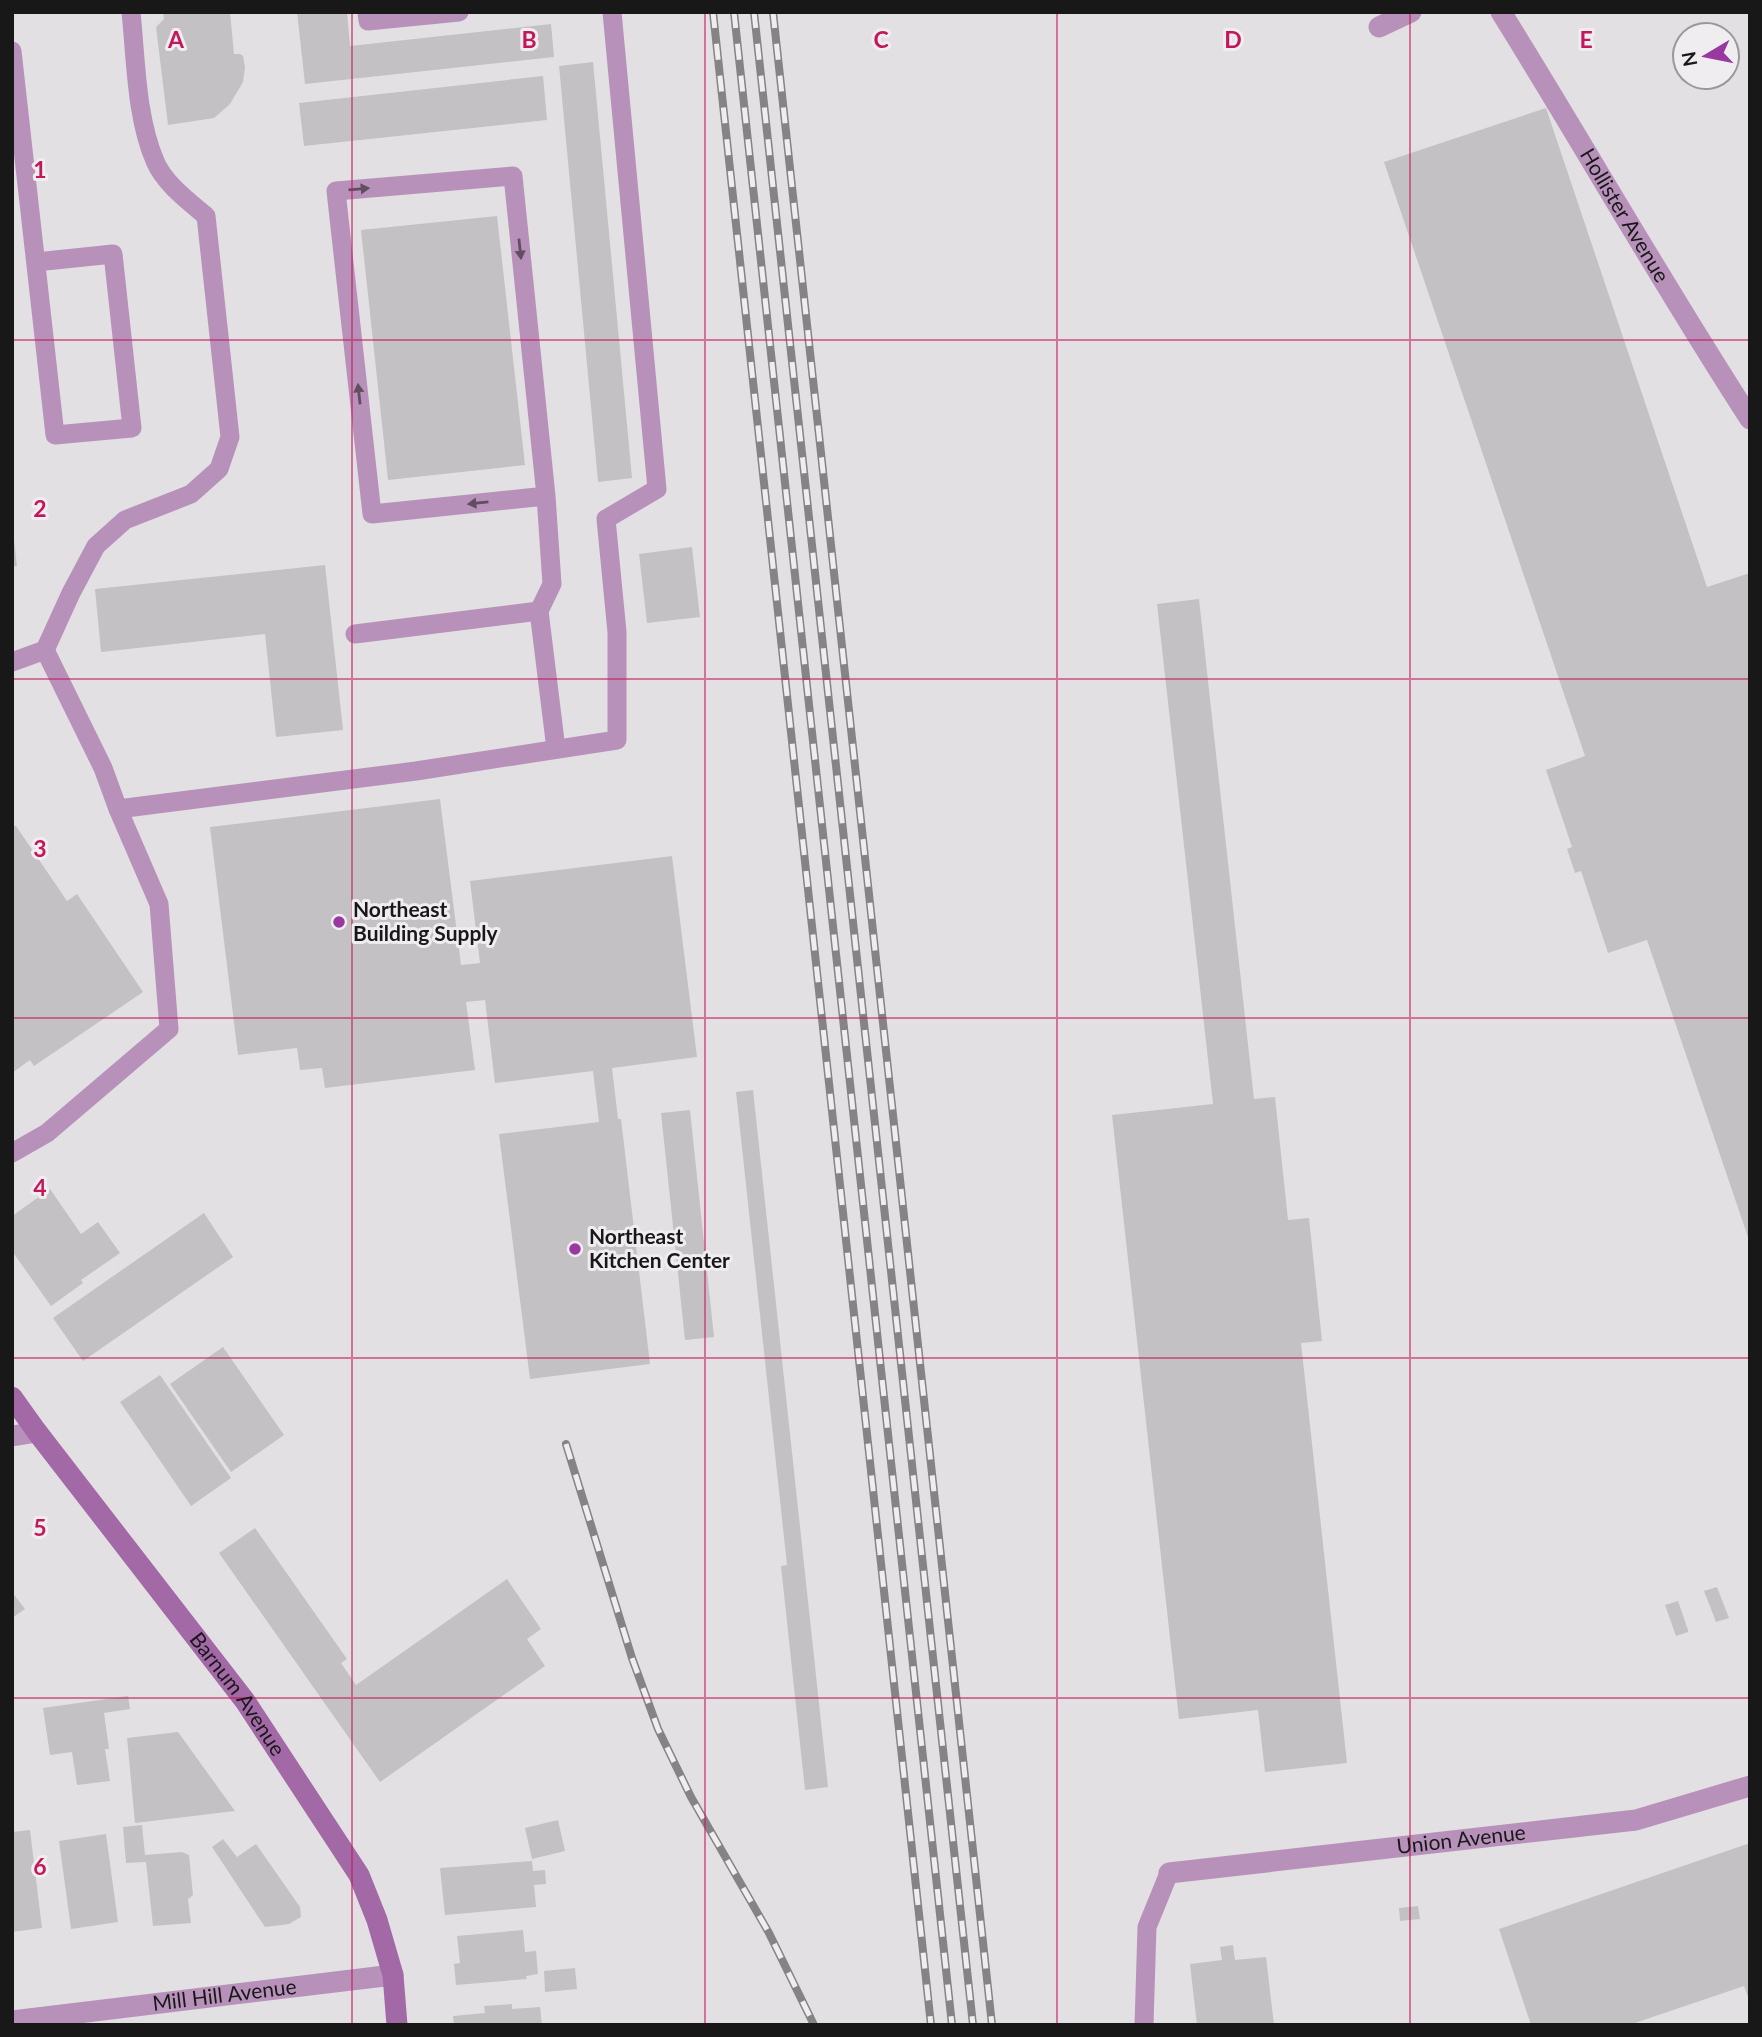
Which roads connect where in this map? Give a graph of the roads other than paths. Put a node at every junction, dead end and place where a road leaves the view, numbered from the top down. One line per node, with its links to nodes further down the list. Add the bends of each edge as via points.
1 (131, 12): 14 (lane, via 142,115 155,163 177,192 206,216 230,437 219,469 191,494 125,520 96,546)
2 (367, 12): 3 (lane, via 368,21)
3 (459, 12)
4 (612, 12): 16 (lane, via 657,489 606,519 617,632 617,740)
5 (1411, 12): 7 (street)
6 (1501, 12): 10 (street, Hollister Avenue)
7 (1378, 27)
8 (12, 51): 9 (lane)
9 (36, 262): 9 (lane, via 55,435 132,428 113,254)
10 (1750, 419)
11 (546, 496): 11 (lane, one-way to 11, via 372,514 336,191 513,176); 12 (lane, via 552,584)
12 (539, 611): 13 (lane); 16 (lane)
13 (355, 634)
14 (45, 650): 15 (lane); 17 (lane)
15 (12, 662)
16 (556, 749): 17 (lane)
17 (118, 809): 18 (lane, via 159,904 169,1029 47,1133)
18 (12, 1153)
19 (12, 1396): 20 (main road, Barnum Avenue)
20 (37, 1432): 21 (street); 24 (main road, Barnum Avenue, via 245,1701 330,1829 359,1875)
21 (12, 1436)
22 (1750, 1786): 23 (street, Union Avenue, via 1636,1820)
23 (1169, 1873): 27 (lane, via 1147,1927)
24 (393, 1975): 25 (street, Mill Hill Avenue); 26 (main road, Barnum Avenue)
25 (12, 2021)
26 (397, 2025)
27 (1144, 2025)

